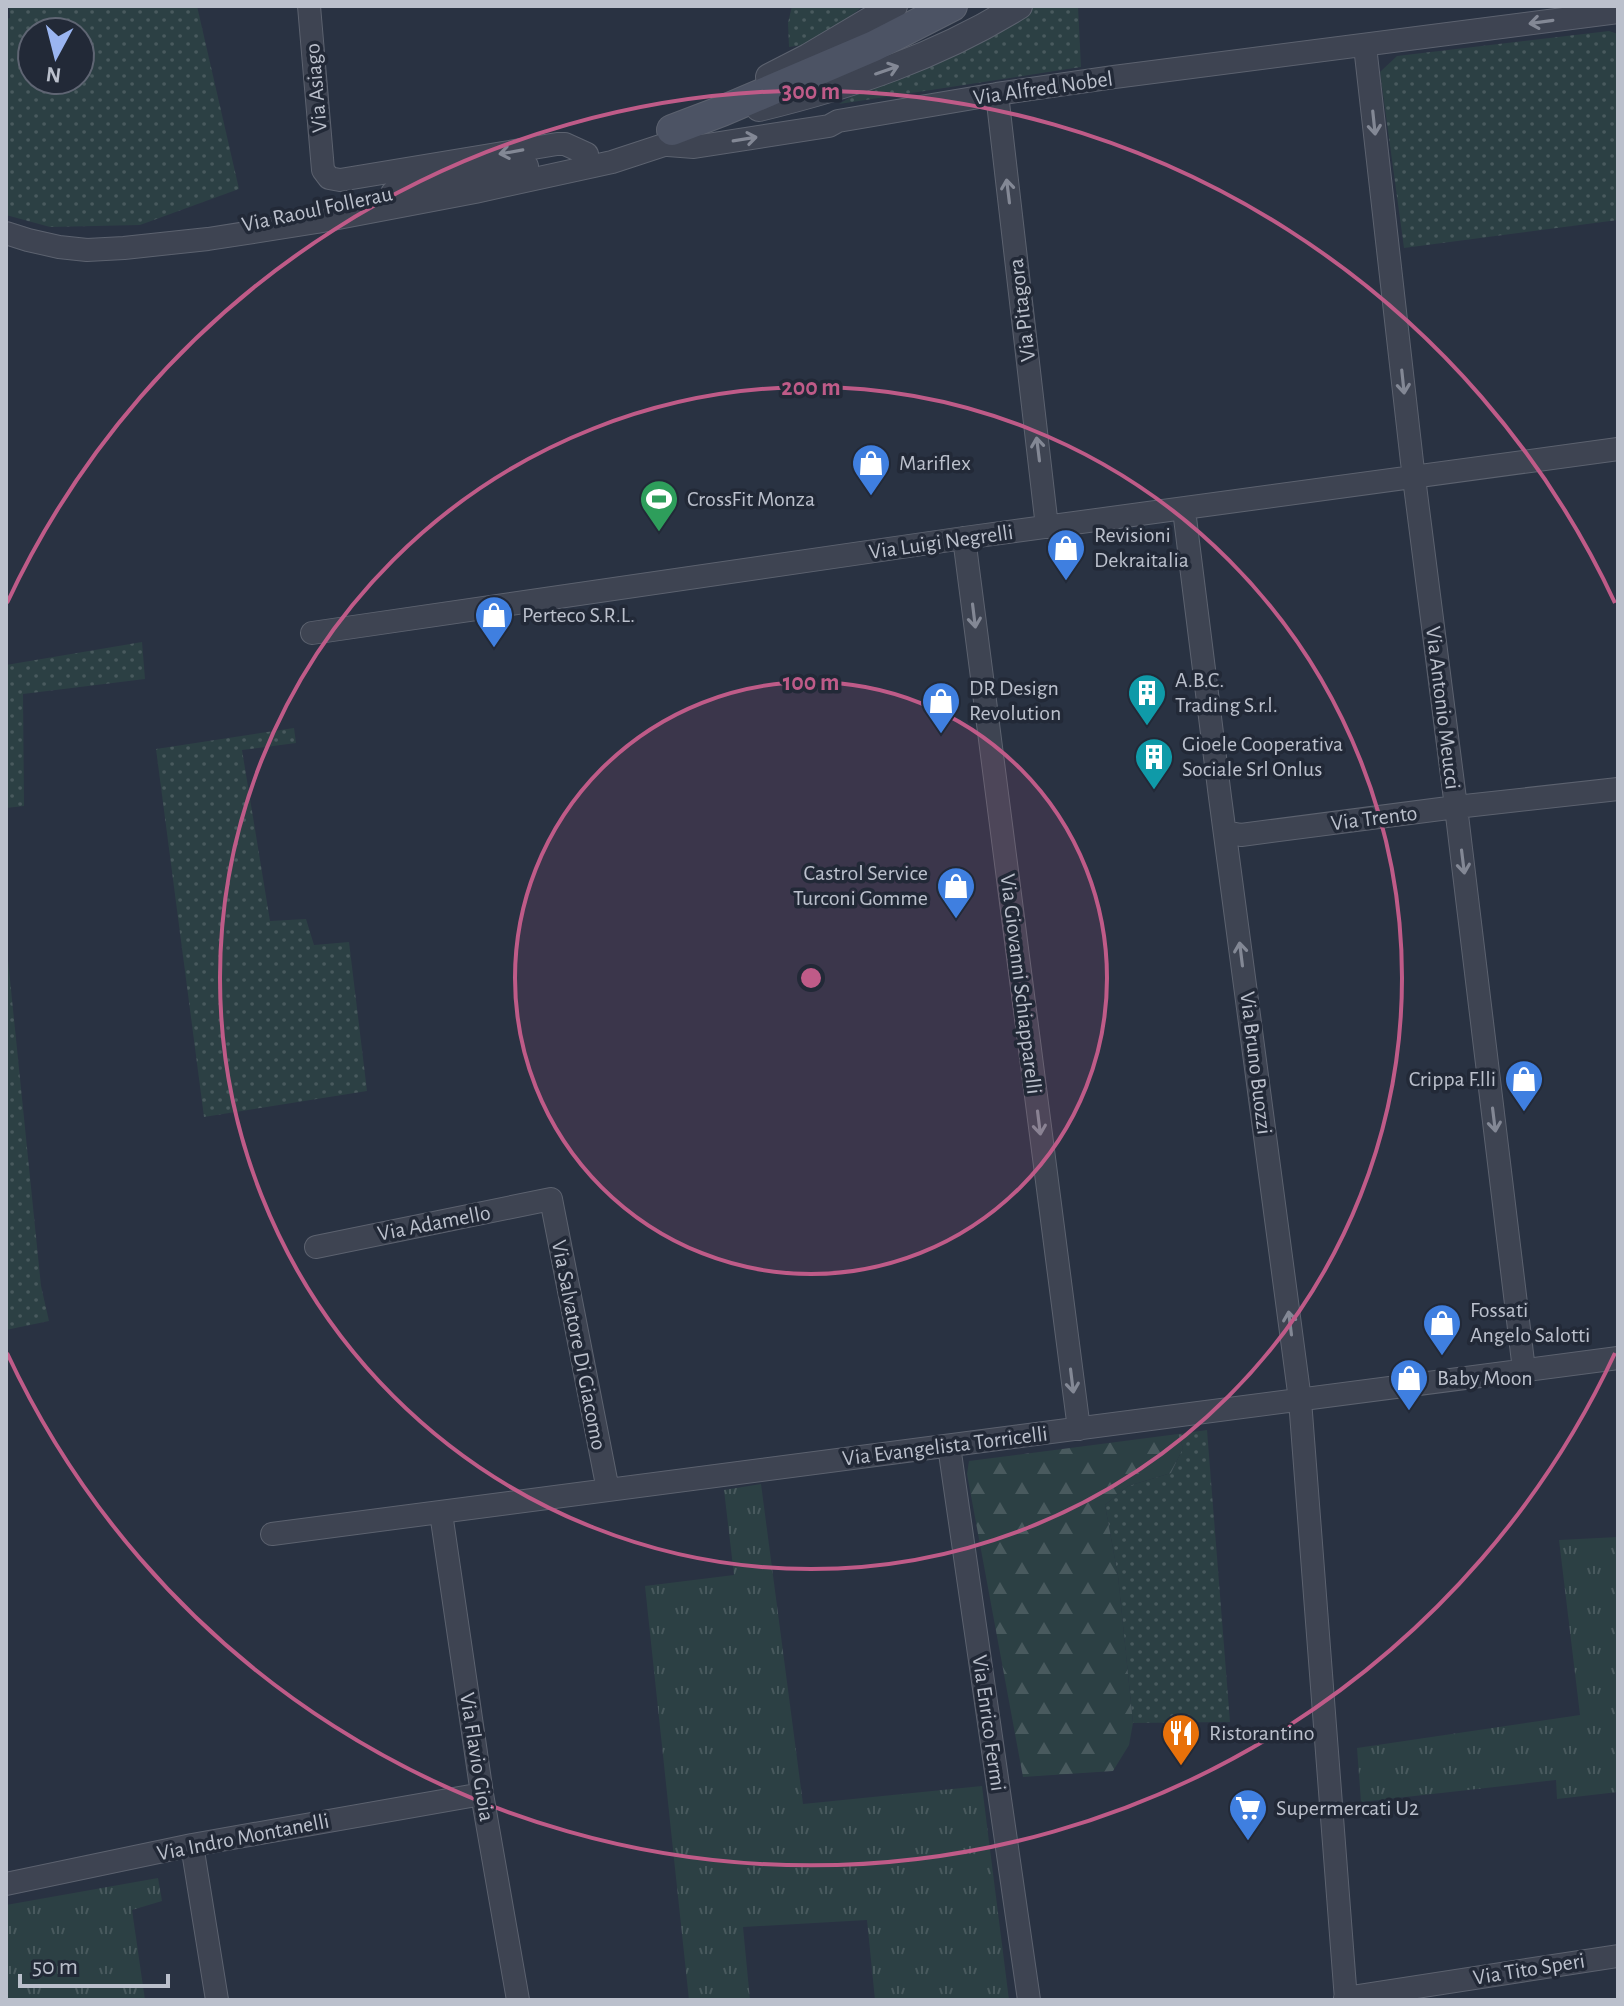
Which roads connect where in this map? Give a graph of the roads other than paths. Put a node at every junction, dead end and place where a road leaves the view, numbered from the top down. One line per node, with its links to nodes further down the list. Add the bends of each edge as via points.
1 (309, 6): 12 (street, Via Asiago)
2 (894, 6): 10 (street, via 808,57 699,111)
3 (952, 6): 6 (main road)
4 (1019, 6): 9 (street, one-way to 4, via 896,67)
5 (1618, 12): 7 (street, Via Alfred Nobel, one-way to 7)
6 (874, 46): 9 (main road); 10 (main road)
7 (1365, 46): 8 (street, Via Alfred Nobel); 16 (street, Via Antonio Meucci, one-way to 16)
8 (997, 94): 10 (street, Via Alfred Nobel, one-way to 8, via 694,147); 18 (street, Via Pitagora, one-way to 8)
9 (759, 108): 10 (street)
10 (670, 137): 11 (street, Via Alfred Nobel); 13 (street, Via Alfred Nobel, via 612,162)
11 (587, 154): 12 (street, Via Alfred Nobel, one-way to 12, via 557,144 340,180); 13 (street, Via Alfred Nobel)
12 (323, 170)
13 (474, 184): 14 (street, Via Raoul Follerau, via 264,231 124,248 59,247)
14 (6, 233)
15 (1618, 449): 16 (street, Via Luigi Negrelli)
16 (1413, 476): 17 (street, Via Luigi Negrelli); 22 (street, Via Antonio Meucci)
17 (1184, 510): 18 (street, Via Luigi Negrelli); 23 (street, Via Bruno Buozzi)
18 (1047, 527): 19 (street, Via Luigi Negrelli)
19 (964, 538): 20 (street, Via Luigi Negrelli); 29 (street, Via Giovanni Schiapparelli, one-way to 29)
20 (312, 633)
21 (1618, 789): 22 (street, Via Trento)
22 (1456, 807): 23 (street, Via Trento, via 1241,835); 27 (street, Via Antonio Meucci, one-way to 27)
23 (1225, 832): 28 (street, Via Bruno Buozzi, one-way to 23)
24 (551, 1199): 25 (street, Via Adamello); 31 (street, Via Salvatore Di Giacomo)
25 (316, 1247)
26 (1618, 1358): 27 (street, Via Evangelista Torricelli)
27 (1524, 1370): 28 (street, Via Evangelista Torricelli)
28 (1300, 1400): 29 (street, Via Evangelista Torricelli); 38 (street, Via Bruno Buozzi)
29 (1079, 1429): 30 (street, Via Evangelista Torricelli)
30 (949, 1446): 31 (street, Via Evangelista Torricelli); 41 (street, Via Enrico Fermi)
31 (608, 1490): 32 (street, Via Evangelista Torricelli)
32 (441, 1513): 33 (street, Via Evangelista Torricelli); 34 (street, Via Flavio Gioia)
33 (272, 1534)
34 (482, 1794): 35 (street, Via Indro Montanelli); 40 (street, Via Flavio Gioia)
35 (192, 1845): 36 (street, Via Indro Montanelli); 39 (street)
36 (6, 1884)
37 (1618, 1956): 38 (street, Via Tito Speri)
38 (1345, 1999)
39 (217, 2000)
40 (518, 2000)
41 (1029, 2000)

